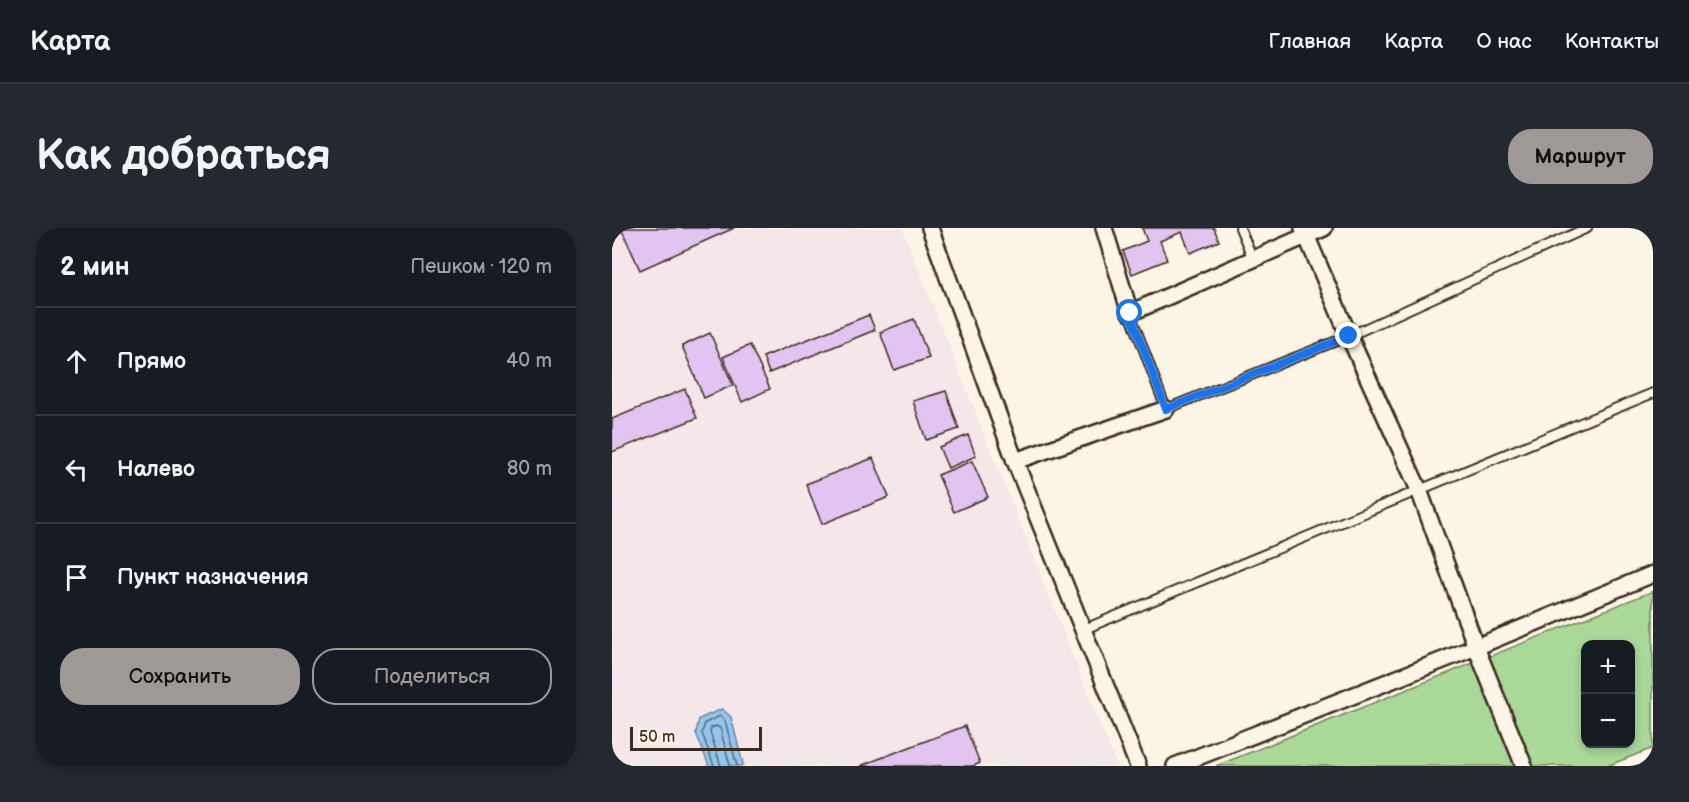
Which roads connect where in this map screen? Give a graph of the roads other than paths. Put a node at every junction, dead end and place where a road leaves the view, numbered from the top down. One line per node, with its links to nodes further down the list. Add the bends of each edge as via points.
1 (930, 228): 12 (street)
2 (1104, 228): 8 (street)
3 (1240, 228): 7 (lane)
4 (1324, 228): 6 (street)
5 (1587, 228): 9 (lane)
6 (1305, 232): 7 (street); 9 (street)
7 (1253, 259): 8 (street)
8 (1130, 313): 11 (lane)
9 (1349, 336): 11 (lane); 13 (street)
10 (1653, 393): 13 (lane)
11 (1166, 409): 12 (street)
12 (1015, 461): 15 (street)
13 (1419, 490): 15 (lane); 16 (street)
14 (1653, 574): 16 (street)
15 (1082, 630): 17 (street)
16 (1476, 646): 18 (street); 19 (street)
17 (1138, 766)
18 (1175, 766)
19 (1524, 766)

